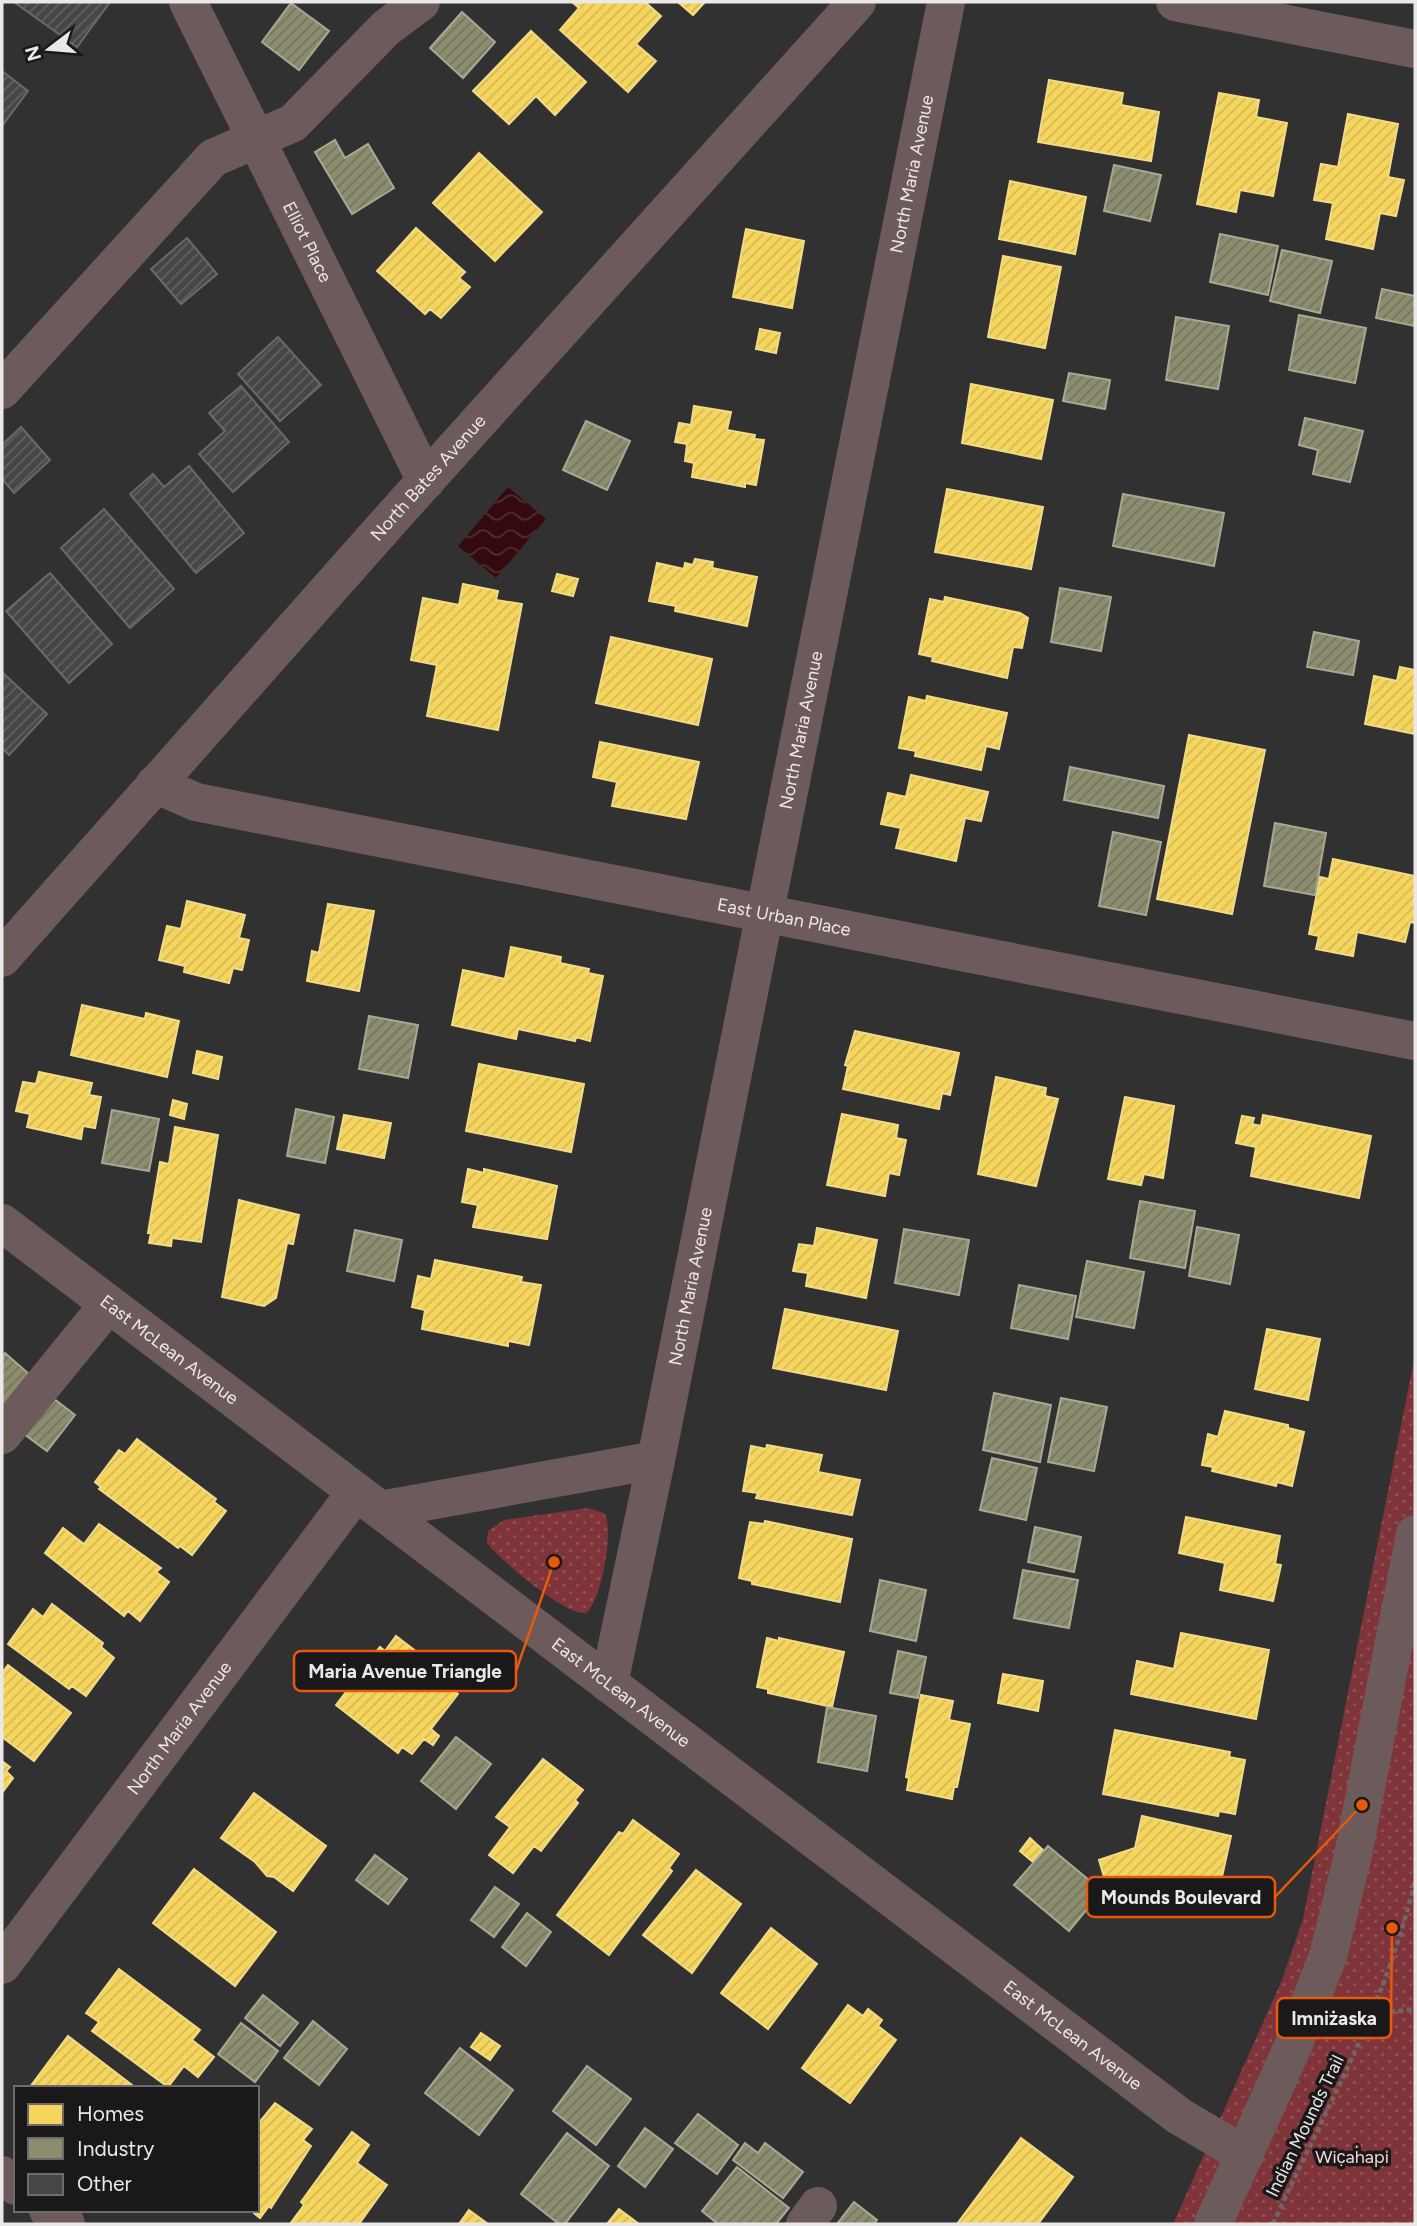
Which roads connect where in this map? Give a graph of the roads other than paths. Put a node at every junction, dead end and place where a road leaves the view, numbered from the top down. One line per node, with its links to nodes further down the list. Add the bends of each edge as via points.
1 (188, 2): 7 (street, Elliot Place)
2 (421, 2): 7 (street, via 386,28 301,117)
3 (857, 2): 9 (street, North Bates Avenue)
4 (946, 2): 11 (street, North Maria Avenue)
5 (1175, 2): 6 (street)
6 (1415, 49)
7 (254, 139): 8 (street, via 208,162); 9 (street, Elliot Place)
8 (2, 390)
9 (426, 481): 10 (street, North Bates Avenue)
10 (155, 784): 11 (street, East Urban Place, via 196,802); 12 (street, North Bates Avenue)
11 (765, 912): 13 (street, East Urban Place); 17 (street, North Maria Avenue)
12 (2, 958)
13 (1415, 1041)
14 (2, 1223): 15 (street, East McLean Avenue)
15 (108, 1305): 16 (street); 18 (street, East McLean Avenue)
16 (2, 1435)
17 (656, 1460): 18 (street); 20 (street, North Maria Avenue)
18 (368, 1501): 20 (street, East McLean Avenue); 21 (street, North Maria Avenue)
19 (1415, 1534): 22 (street, via 1337,1926 1318,1986)
20 (609, 1684): 22 (street, East McLean Avenue, via 1180,2116)
21 (2, 1965)
22 (1245, 2155): 25 (street)
23 (51, 2212): 24 (street)
24 (66, 2224)
25 (1213, 2224)

